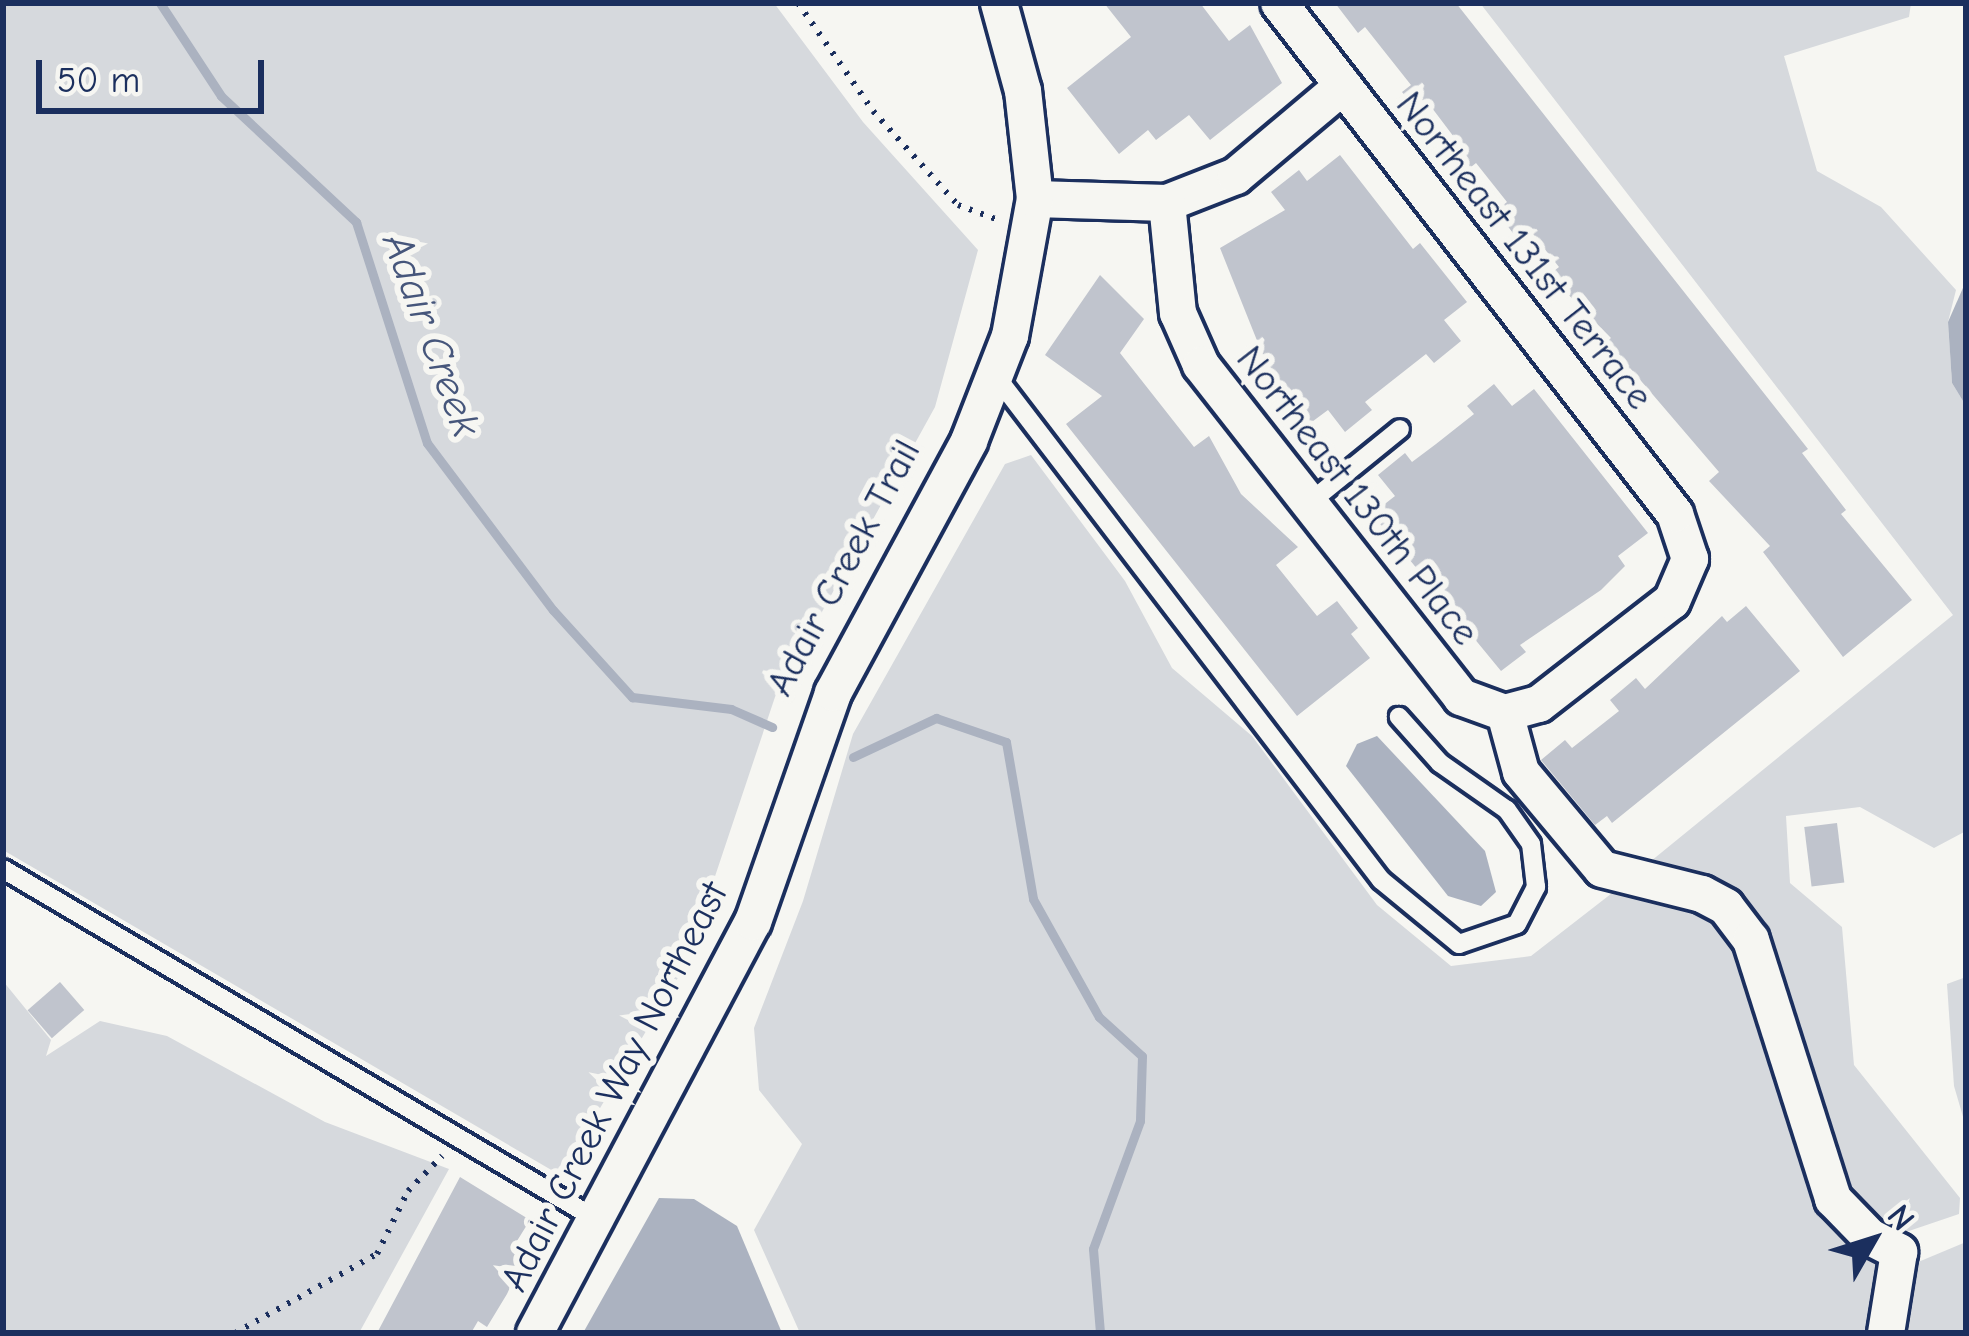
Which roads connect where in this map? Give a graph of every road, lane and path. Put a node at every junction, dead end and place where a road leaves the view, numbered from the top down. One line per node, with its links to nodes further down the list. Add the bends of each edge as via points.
1 (798, 3): 7 (path, via 874,111 958,206 1004,222)
2 (999, 3): 5 (street, Adair Creek Way Northeast, via 1023,91)
3 (1279, 3): 4 (street, Northeast 131st Terrace)
4 (1343, 86): 6 (street, via 1236,176); 11 (street, Northeast 131st Terrace, via 1675,514 1690,559 1672,601 1539,704)
5 (1035, 199): 6 (street); 8 (street, Adair Creek Way Northeast)
6 (1167, 203): 10 (street, Northeast 130th Place, via 1178,313 1201,365)
7 (1001, 240)
8 (995, 375): 12 (lane, via 1381,880 1459,944 1517,924 1536,886 1531,844 1507,810 1440,763); 15 (street, Adair Creek Way Northeast, via 969,441 832,693 753,922)
9 (1400, 429): 10 (lane)
10 (1309, 503): 11 (street, Northeast 130th Place, via 1461,697)
11 (1504, 713): 18 (street, via 1521,772 1602,869 1702,894 1726,907 1751,940 1833,1199 1870,1237 1899,1252)
12 (1399, 717)
13 (3, 869): 14 (lane)
14 (454, 1137): 15 (lane); 16 (path, via 408,1191 377,1254)
15 (596, 1220): 17 (street, Adair Creek Way Northeast)
16 (235, 1333)
17 (535, 1333)
18 (1886, 1333)

